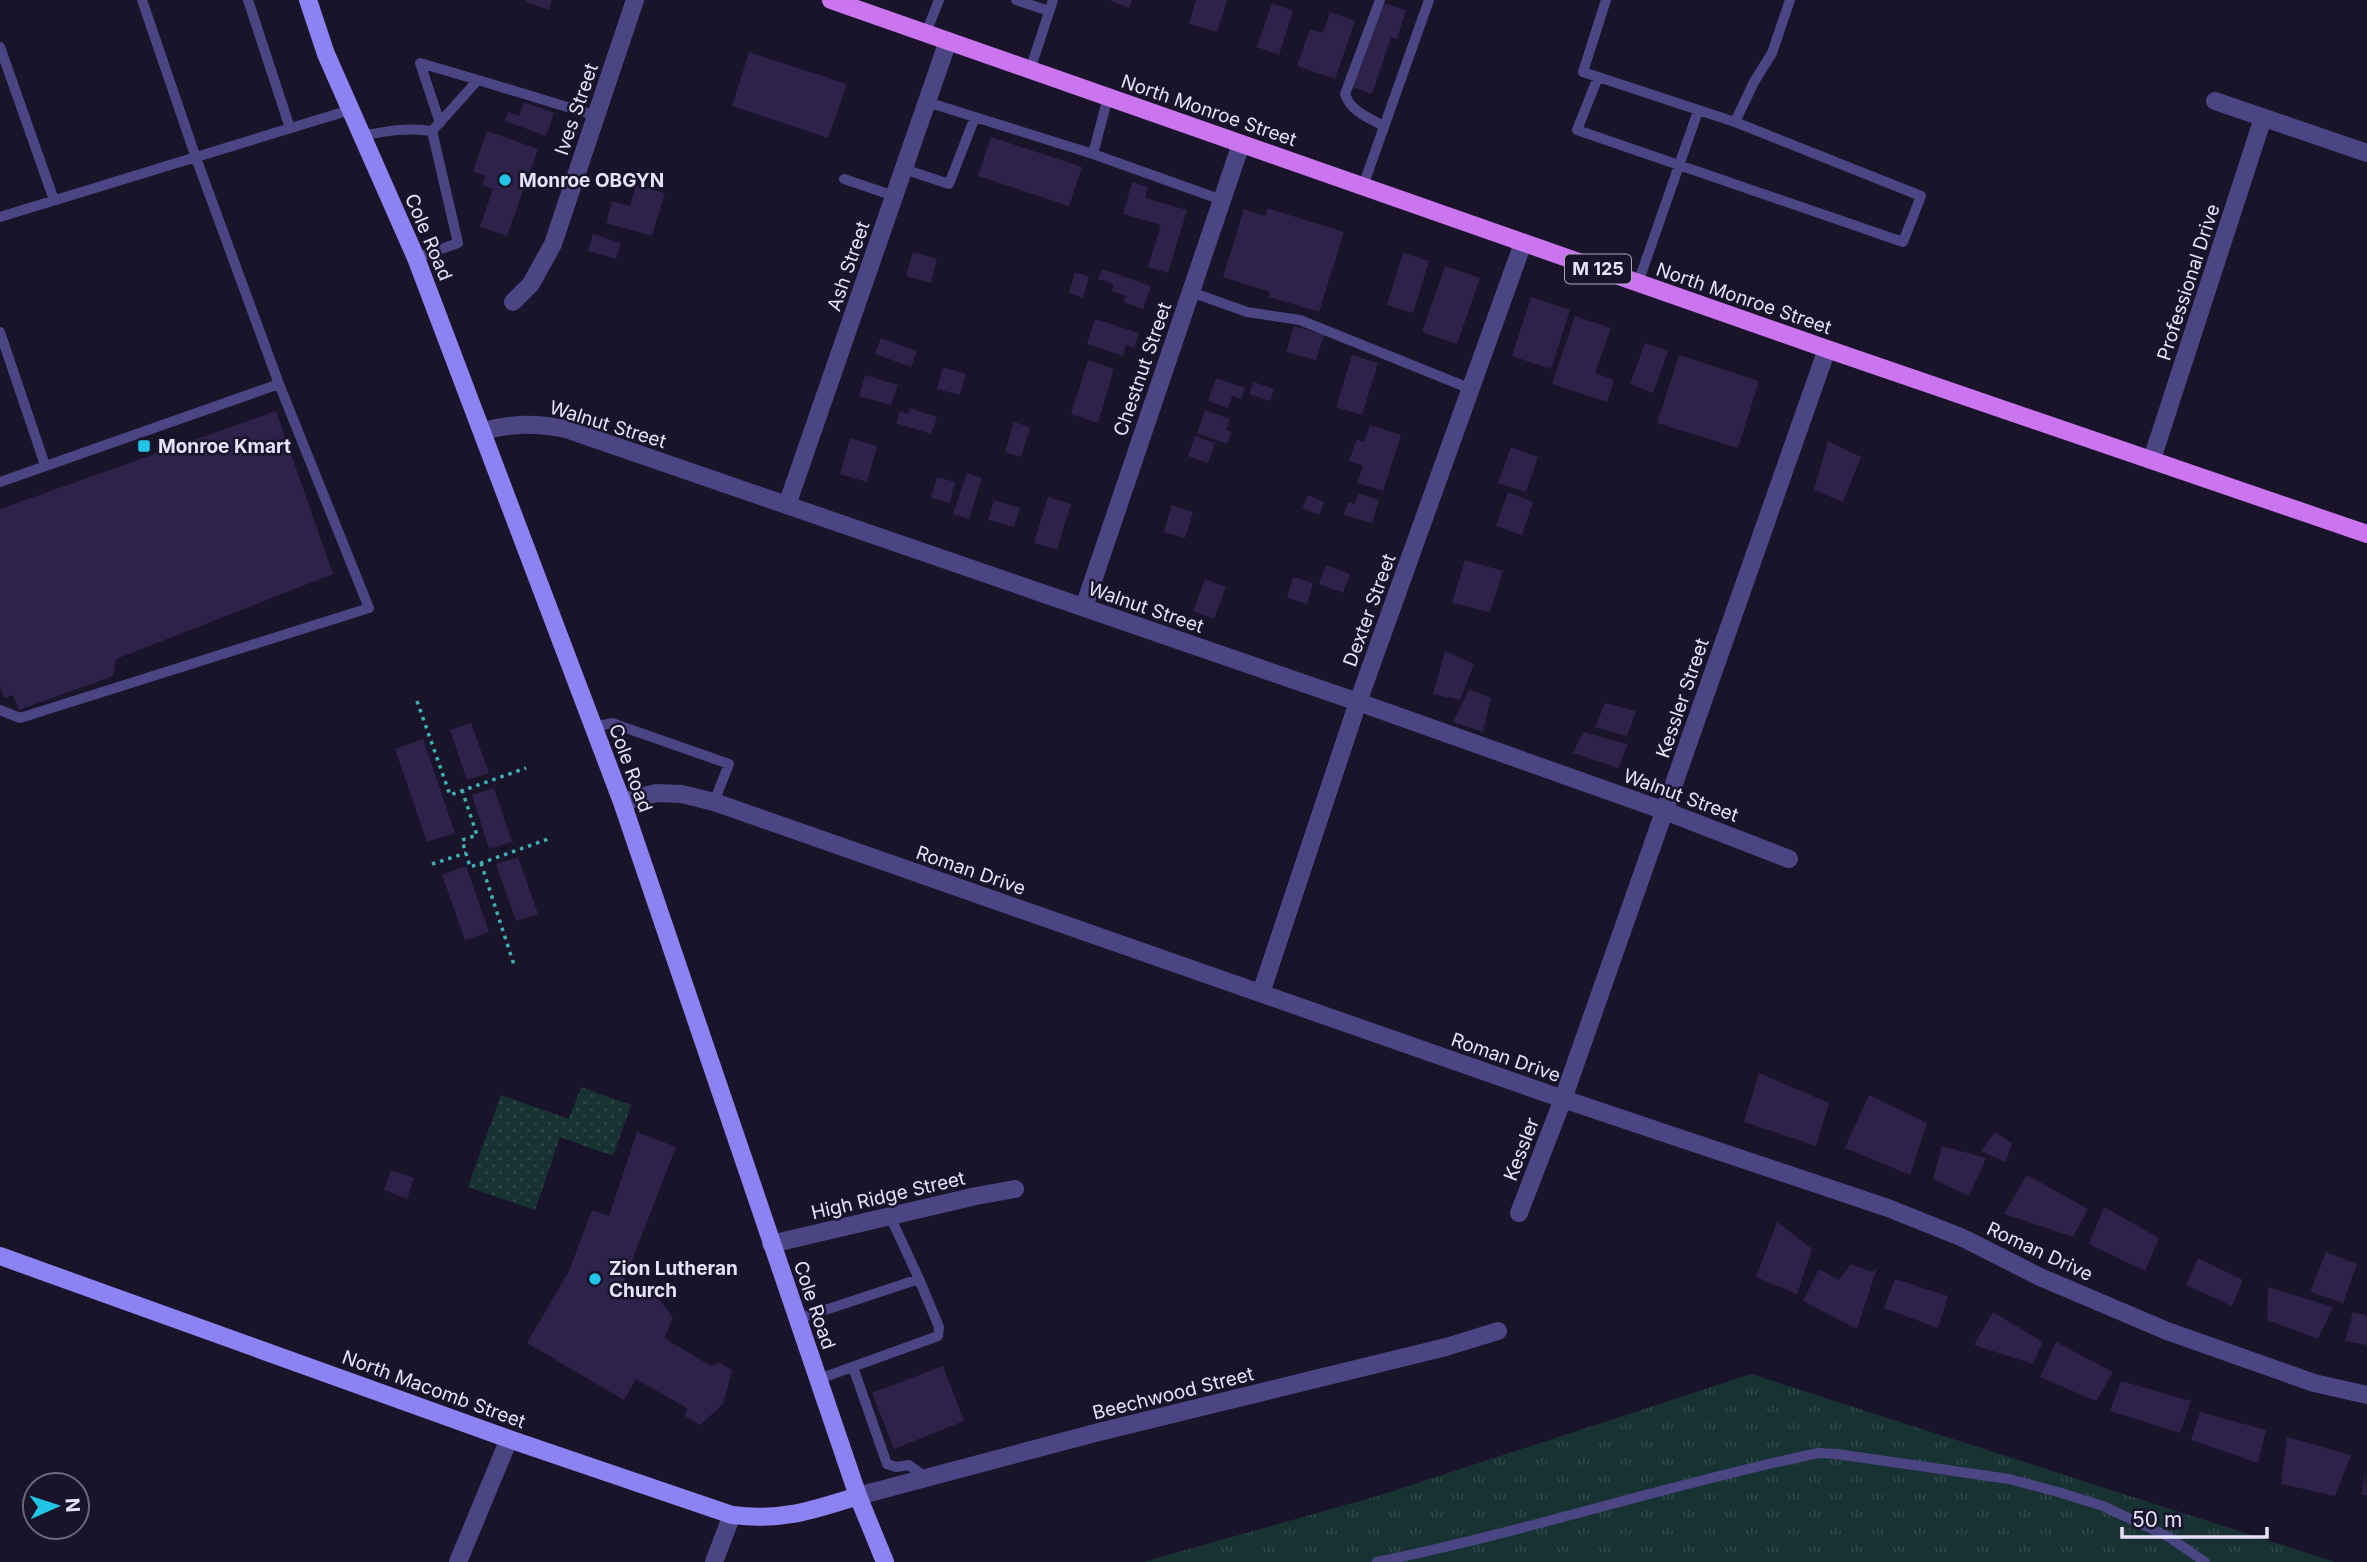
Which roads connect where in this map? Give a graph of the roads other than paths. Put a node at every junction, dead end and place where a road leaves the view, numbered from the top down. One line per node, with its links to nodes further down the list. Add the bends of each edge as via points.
1 (142, 0): 37 (lane)
2 (248, 0): 32 (lane)
3 (308, 0): 24 (street, Cole Road)
4 (635, 0): 26 (street, Ives Street)
5 (831, 0): 13 (main road, North Monroe Street / M 125)
6 (939, 0): 15 (lane)
7 (1016, 0): 14 (lane)
8 (1053, 0): 14 (lane)
9 (1380, 0): 30 (lane, via 1345,94 1358,113)
10 (1429, 0): 30 (lane)
11 (1606, 0): 19 (lane, via 1583,72)
12 (1790, 0): 29 (lane, via 1772,52)
13 (860, 5): 15 (main road, North Monroe Street / M 125)
14 (1049, 12): 18 (lane)
15 (926, 33): 16 (main road, North Monroe Street / M 125)
16 (948, 41): 18 (main road, North Monroe Street / M 125); 23 (street, Ash Street)
17 (0, 47): 43 (lane)
18 (1030, 70): 21 (main road, North Monroe Street / M 125)
19 (1598, 77): 25 (lane); 38 (lane, via 1577,130)
20 (478, 80): 26 (lane); 31 (lane); 31 (lane, via 420,63)
21 (1108, 97): 34 (main road, North Monroe Street / M 125); 36 (lane)
22 (2216, 101): 28 (street)
23 (927, 102): 27 (lane); 39 (street, Ash Street)
24 (350, 110): 32 (lane); 33 (street, Cole Road)
25 (1698, 111): 29 (lane); 38 (lane)
26 (597, 116): 50 (street, Ives Street, via 553,244 531,284)
27 (975, 117): 36 (lane); 39 (lane, via 949,184)
28 (2263, 118): 35 (street); 56 (street, Professional Drive)
29 (1735, 122): 38 (lane, via 1921,196 1903,242)
30 (1384, 126): 41 (lane)
31 (436, 127): 33 (lane); 47 (lane, via 458,243)
32 (290, 128): 37 (lane)
33 (362, 136): 47 (street, Cole Road)
34 (1241, 144): 41 (main road, North Monroe Street / M 125); 44 (street, Chestnut Street)
35 (2367, 153)
36 (1093, 155): 44 (lane)
37 (196, 158): 43 (lane); 53 (lane)
38 (1679, 165): 48 (lane)
39 (904, 169): 42 (street, Ash Street)
40 (844, 179): 42 (lane)
41 (1363, 186): 46 (main road, North Monroe Street / M 125)
42 (894, 196): 59 (street, Ash Street)
43 (54, 200): 45 (lane)
44 (1222, 200): 49 (street, Chestnut Street)
45 (0, 217)
46 (1523, 243): 48 (main road, North Monroe Street / M 125); 54 (street, Dexter Street)
47 (416, 258): 55 (street, Cole Road)
48 (1638, 283): 52 (main road, North Monroe Street / M 125)
49 (1191, 292): 54 (lane, via 1247,312 1300,320); 61 (street, Chestnut Street)
50 (513, 302)
51 (0, 332): 57 (lane)
52 (1826, 349): 56 (main road, North Monroe Street / M 125); 67 (street, Kessler Street)
53 (279, 384): 57 (lane); 63 (lane, via 369,608 20,718)
54 (1471, 389): 62 (street, Dexter Street)
55 (483, 431): 59 (street, Walnut Street, via 511,424 566,429); 64 (street, Cole Road)
56 (2152, 459): 60 (main road, North Monroe Street / M 125)
57 (45, 465): 58 (lane)
58 (0, 482)
59 (787, 505): 61 (street, Walnut Street)
60 (2367, 534)
61 (1084, 607): 62 (street, Walnut Street)
62 (1358, 702): 67 (street, Walnut Street); 69 (street, Dexter Street)
63 (0, 710)
64 (594, 727): 65 (street, Cole Road); 66 (lane, via 611,723 729,764)
65 (622, 802): 66 (street, Roman Drive, via 656,793); 74 (street, Cole Road)
66 (714, 803): 69 (street, Roman Drive)
67 (1665, 811): 68 (street, Walnut Street); 70 (street, Kessler Street)
68 (1789, 859)
69 (1261, 993): 70 (street, Roman Drive)
70 (1563, 1099): 72 (street, Kessler); 81 (street, Roman Drive, via 1888,1208 2168,1331 2314,1383)
71 (1015, 1189): 73 (street, High Ridge Street)
72 (1519, 1213)
73 (890, 1216): 74 (street, High Ridge Street); 76 (lane)
74 (771, 1244): 77 (street, Cole Road)
75 (0, 1256): 82 (street, North Macomb Street)
76 (919, 1279): 77 (lane); 79 (lane, via 938,1336)
77 (798, 1320): 80 (street, Cole Road)
78 (1498, 1331): 83 (street, Beechwood Street)
79 (853, 1367): 80 (lane); 83 (lane, via 887,1464 909,1465)
80 (819, 1379): 84 (street, Cole Road)
81 (2367, 1395)
82 (509, 1439): 85 (street, North Macomb Street); 86 (street)
83 (926, 1478): 84 (street, Beechwood Street)
84 (858, 1496): 85 (street, North Macomb Street, via 792,1515 761,1519); 88 (street, Cole Road)
85 (732, 1515): 87 (street)
86 (458, 1562)
87 (714, 1562)
88 (885, 1562)
89 (1377, 1562): 90 (lane, via 1818,1453 2010,1479 2058,1492 2103,1506 2169,1537)
90 (2205, 1562)

